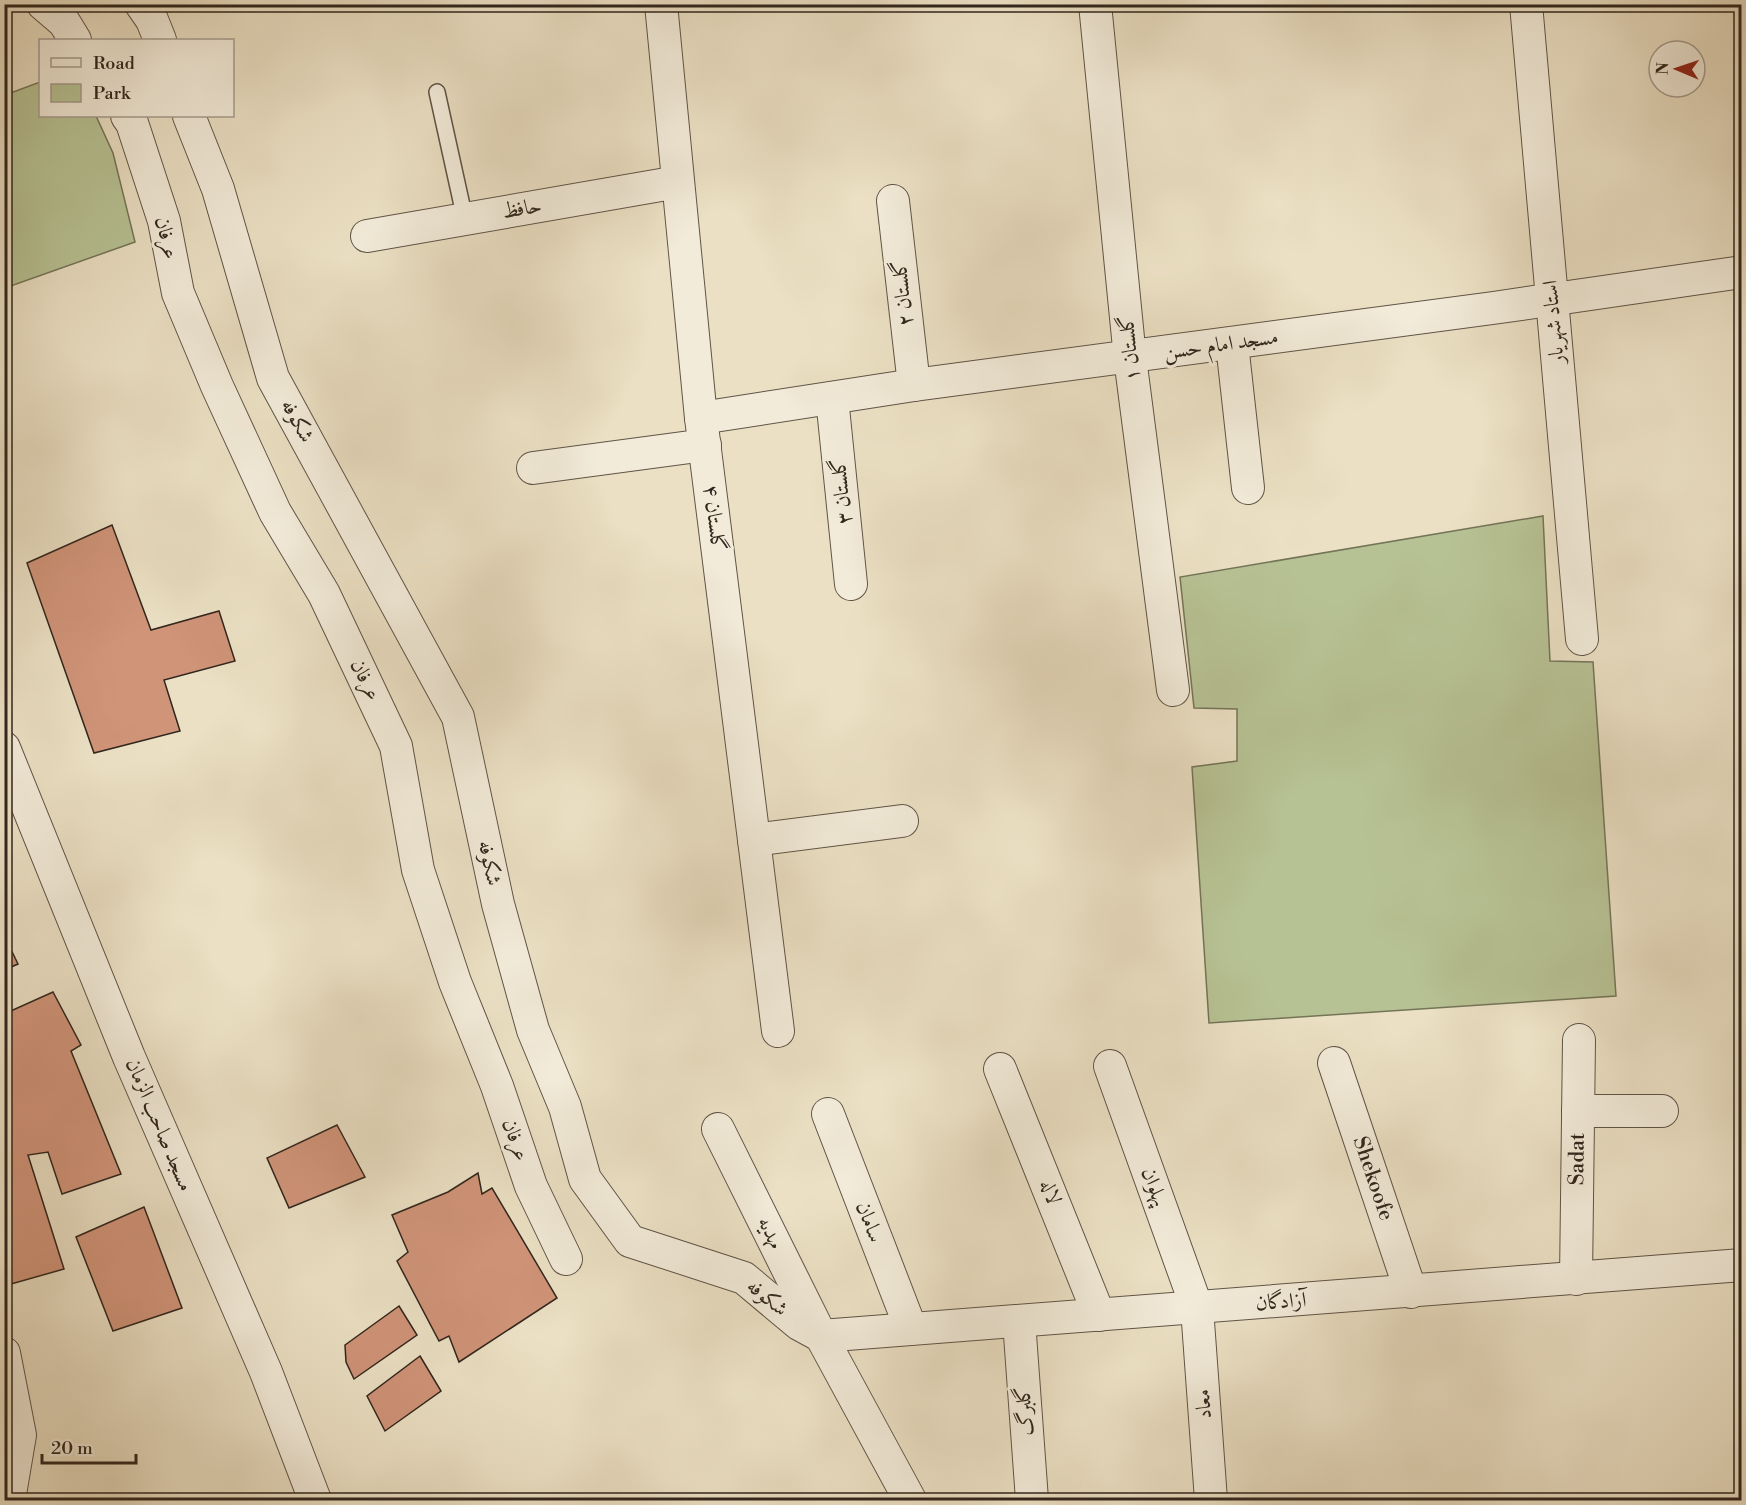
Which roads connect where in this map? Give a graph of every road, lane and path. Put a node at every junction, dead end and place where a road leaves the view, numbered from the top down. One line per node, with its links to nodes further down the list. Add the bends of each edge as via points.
1 (43, 4): 6 (street, via 64,22)
2 (141, 4): 7 (street)
3 (660, 4): 11 (street, گلستان ۴)
4 (1095, 4): 18 (street, گلستان ۱)
5 (1526, 4): 16 (street, استاد شهریار)
6 (74, 39)
7 (160, 39)
8 (437, 92): 13 (lane)
9 (128, 117): 39 (street, عرفان, via 164,221 178,292 217,386 275,512 324,594 396,746 418,870 455,982 531,1186)
10 (189, 117): 47 (street, شکوفه, via 218,189 273,378 458,717 501,915 533,1030 565,1107 585,1179 630,1241 744,1278 799,1324)
11 (678, 182): 13 (street, حافظ); 21 (street, گلستان ۴)
12 (893, 201): 19 (street, گلستان ۲)
13 (465, 219): 14 (street, حافظ)
14 (367, 236)
15 (1742, 272): 16 (street, مسجد امام حسن)
16 (1552, 300): 17 (street, مسجد امام حسن); 25 (street, استاد شهریار)
17 (1232, 344): 18 (street, مسجد امام حسن); 23 (street)
18 (1130, 358): 19 (street, مسجد امام حسن); 26 (street, گلستان ۱)
19 (914, 385): 20 (street, مسجد امام حسن)
20 (832, 398): 21 (street, مسجد امام حسن); 24 (street, گلستان ۳)
21 (703, 431): 22 (street, مسجد امام حسن); 29 (street, گلستان ۴)
22 (533, 468)
23 (1248, 488)
24 (851, 584)
25 (1582, 639)
26 (1173, 690)
27 (4, 748): 50 (street, مسجد صاحب الزمان, via 129,1057 266,1372)
28 (902, 820): 29 (street)
29 (754, 840): 30 (street, گلستان ۴)
30 (778, 1031)
31 (1579, 1040): 35 (street, Sadat)
32 (1334, 1063): 42 (street, Shekoofe)
33 (1110, 1066): 43 (street, پهلوان)
34 (1000, 1069): 44 (street, لاله)
35 (1578, 1111): 36 (street); 41 (street, Sadat)
36 (1662, 1111)
37 (828, 1114): 46 (street, سامان)
38 (718, 1129): 47 (street, مهدیه)
39 (566, 1258)
40 (1742, 1265): 41 (street, آزادگان)
41 (1576, 1279): 42 (street, آزادگان)
42 (1411, 1292): 43 (street, آزادگان)
43 (1197, 1308): 44 (street, آزادگان); 53 (street, معاد)
44 (1099, 1315): 45 (street, آزادگان)
45 (1019, 1321): 46 (street, آزادگان); 52 (street, گلبرگ)
46 (911, 1329): 47 (street, آزادگان)
47 (821, 1336): 51 (street)
48 (4, 1353): 49 (street, via 20,1436)
49 (9, 1500)
50 (315, 1500)
51 (910, 1500)
52 (1032, 1500)
53 (1211, 1500)

